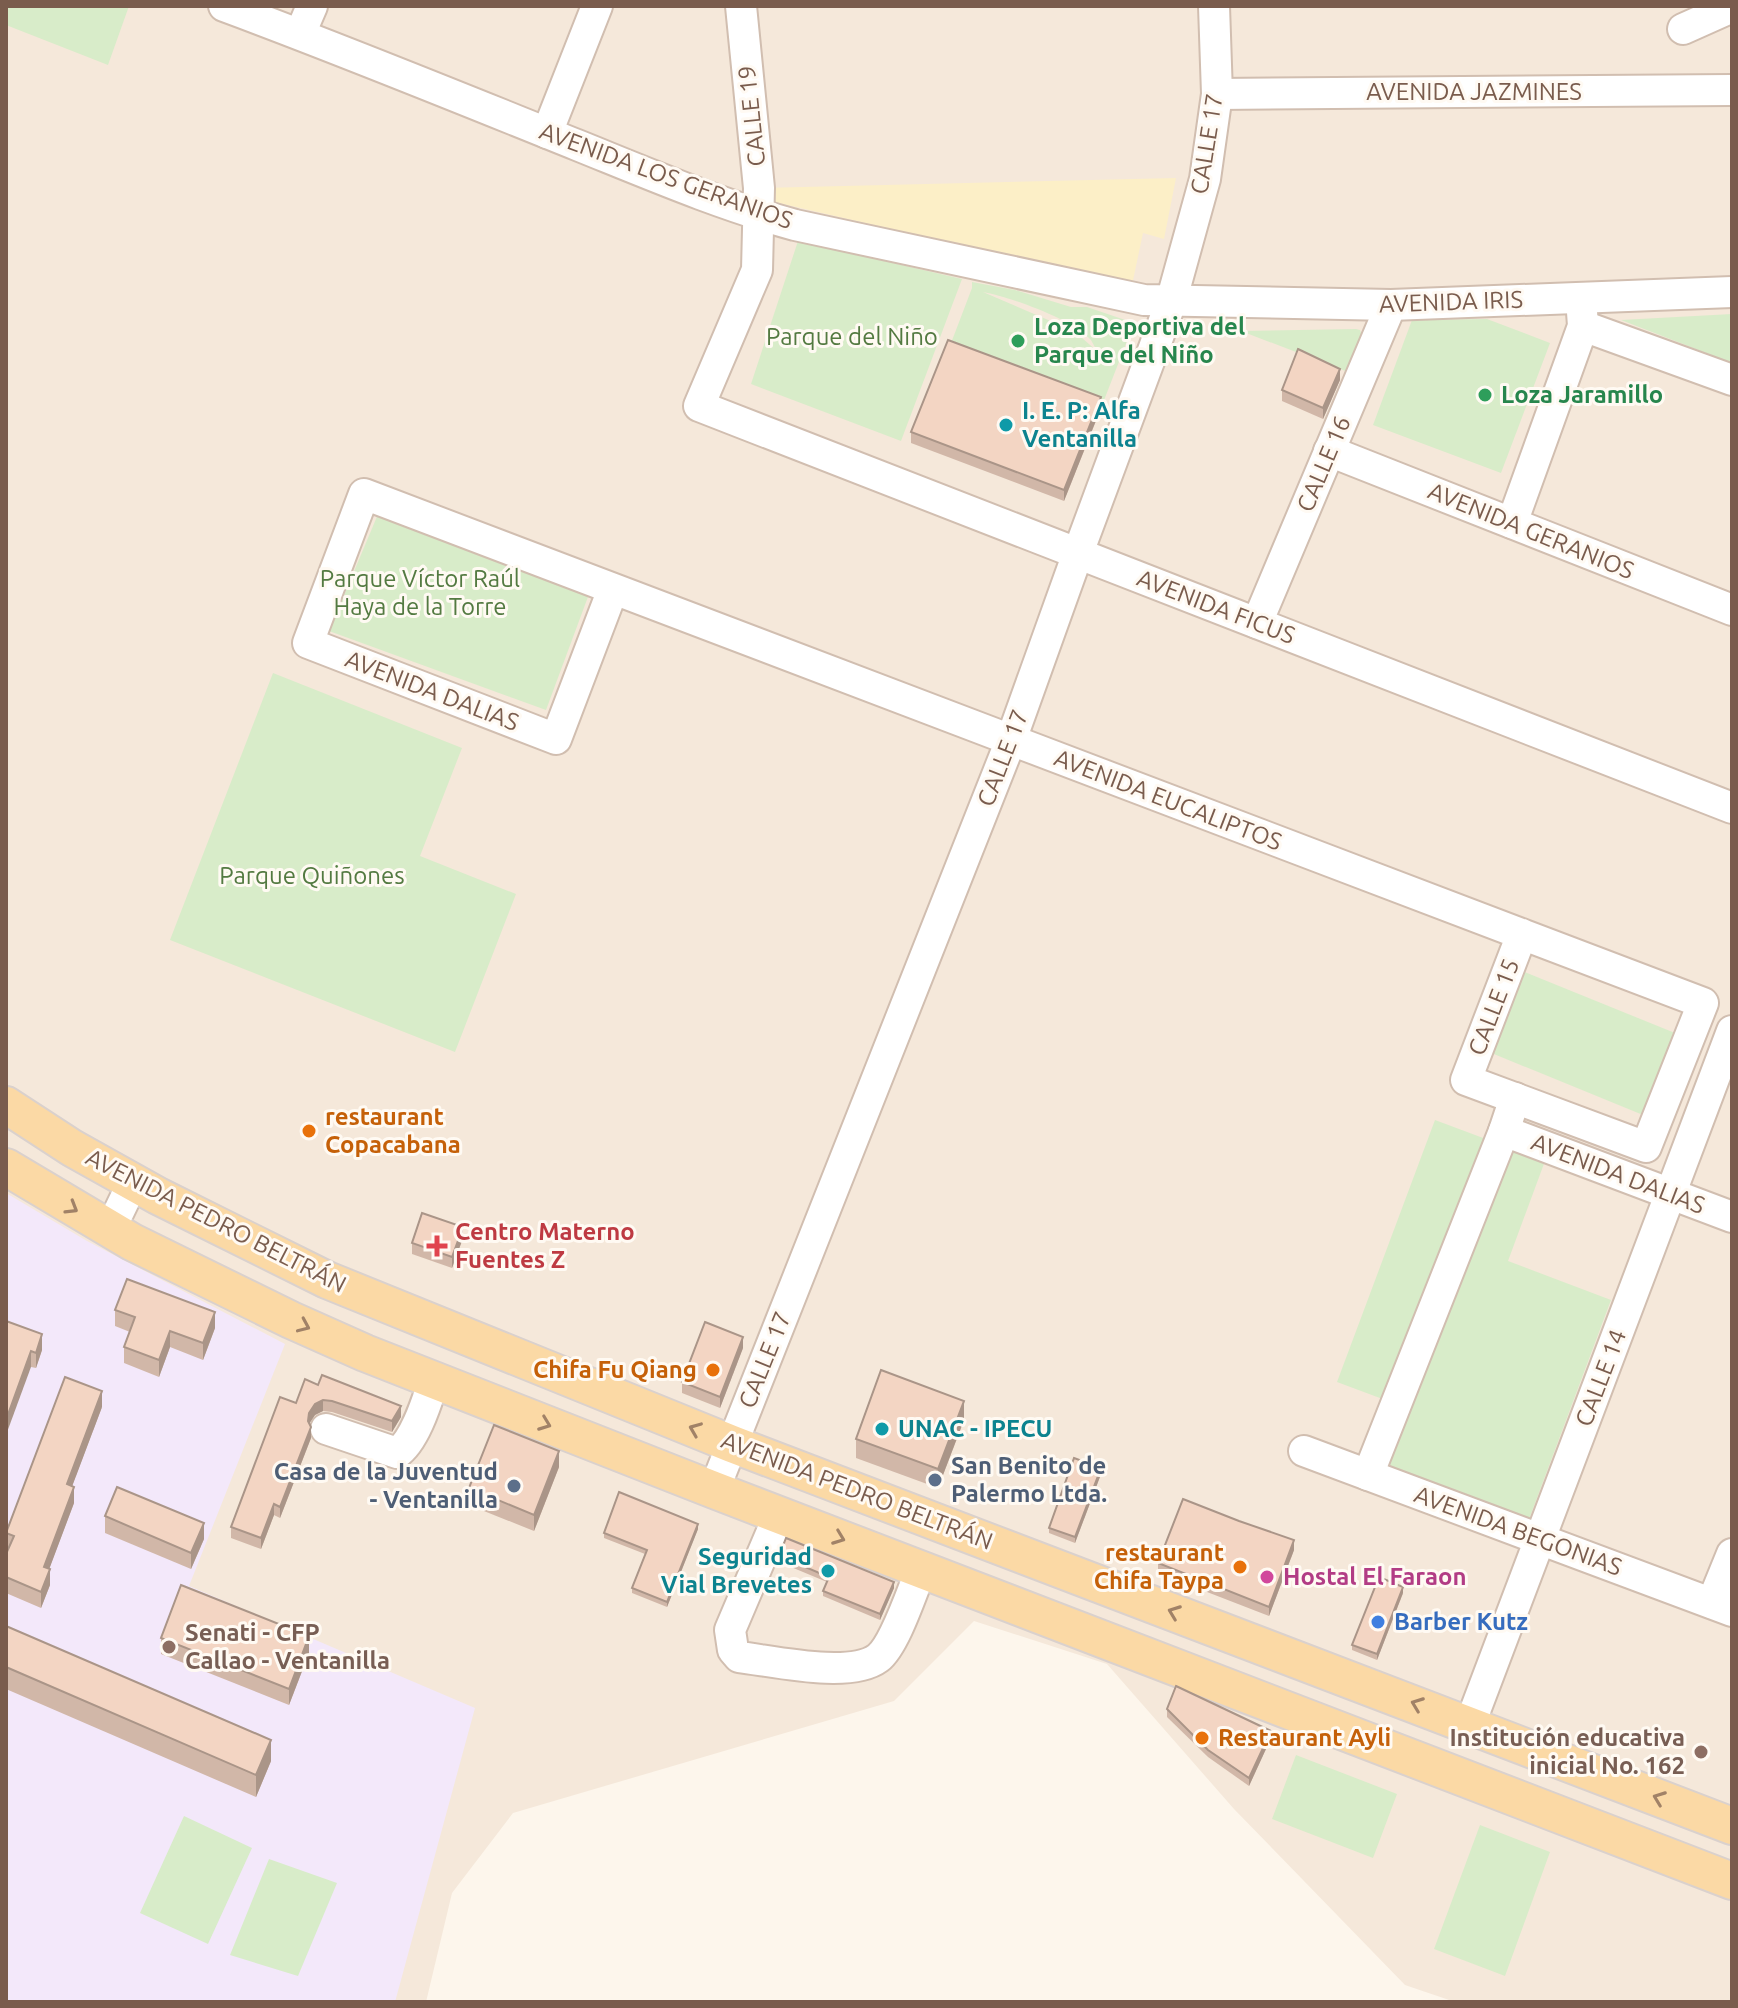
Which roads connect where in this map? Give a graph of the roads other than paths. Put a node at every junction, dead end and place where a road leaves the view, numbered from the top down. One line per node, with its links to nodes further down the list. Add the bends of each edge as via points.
1 (224, 6): 8 (street, AVENIDA LOS GERANIOS)
2 (312, 6): 8 (street)
3 (597, 6): 11 (street)
4 (741, 6): 12 (street, CALLE 19)
5 (1214, 6): 10 (street, CALLE 17)
6 (1730, 8): 7 (street)
7 (1683, 29)
8 (300, 34): 11 (street, AVENIDA LOS GERANIOS)
9 (1732, 90): 10 (street, AVENIDA JAZMINES)
10 (1217, 94): 14 (street, CALLE 17, via 1205,179)
11 (547, 133): 12 (street, AVENIDA LOS GERANIOS)
12 (758, 215): 14 (street, AVENIDA LOS GERANIOS); 18 (street, CALLE 19, via 757,270)
13 (1732, 292): 16 (street, AVENIDA IRIS)
14 (1171, 302): 15 (street, AVENIDA IRIS); 21 (street, CALLE 17)
15 (1391, 305): 16 (street, AVENIDA IRIS); 19 (street, CALLE 16)
16 (1582, 312): 17 (street); 20 (street)
17 (1732, 380)
18 (699, 406): 21 (street, AVENIDA FICUS)
19 (1329, 451): 20 (street, AVENIDA GERANIOS); 24 (street, CALLE 16)
20 (1512, 523): 23 (street, AVENIDA GERANIOS)
21 (1078, 553): 24 (street, AVENIDA FICUS); 26 (street, CALLE 17)
22 (613, 589): 25 (street, AVENIDA EUCALIPTOS, via 364,494); 25 (street, AVENIDA DALIAS, via 556,739); 26 (street, AVENIDA EUCALIPTOS)
23 (1732, 610)
24 (1257, 623): 27 (street, AVENIDA FICUS)
25 (308, 643)
26 (1011, 740): 28 (street, AVENIDA EUCALIPTOS); 40 (street, CALLE 17)
27 (1732, 808)
28 (1522, 934): 30 (street, CALLE 15, via 1466,1080); 30 (street, AVENIDA EUCALIPTOS, via 1703,1003 1646,1147)
29 (1732, 1031): 35 (street, CALLE 14)
30 (1515, 1098): 32 (street)
31 (6, 1105): 34 (main road, AVENIDA PEDRO BELTRÁN)
32 (1504, 1131): 35 (street, AVENIDA DALIAS); 42 (street)
33 (6, 1167): 37 (main road, AVENIDA PEDRO BELTRÁN, one-way to 37)
34 (133, 1182): 37 (street); 40 (main road, AVENIDA PEDRO BELTRÁN, one-way to 34, via 327,1280)
35 (1671, 1194): 36 (street, AVENIDA DALIAS); 45 (street, CALLE 14)
36 (1732, 1217)
37 (110, 1230): 38 (main road, AVENIDA PEDRO BELTRÁN, one-way to 38, via 291,1320)
38 (434, 1380): 39 (street, via 400,1452); 43 (main road, AVENIDA PEDRO BELTRÁN, one-way to 43)
39 (326, 1429)
40 (732, 1444): 43 (street, CALLE 17); 49 (main road, AVENIDA PEDRO BELTRÁN, one-way to 40)
41 (1304, 1451): 42 (street, AVENIDA BEGONIAS)
42 (1368, 1475): 45 (street, AVENIDA BEGONIAS)
43 (714, 1490): 44 (main road, AVENIDA PEDRO BELTRÁN)
44 (779, 1515): 47 (main road, AVENIDA PEDRO BELTRÁN, one-way to 47); 47 (street, via 730,1630 739,1657 829,1669 879,1657)
45 (1540, 1539): 48 (street, AVENIDA BEGONIAS); 49 (street, CALLE 14)
46 (1732, 1554): 48 (street)
47 (921, 1570): 51 (main road, AVENIDA PEDRO BELTRÁN)
48 (1722, 1607)
49 (1470, 1724): 50 (main road, AVENIDA PEDRO BELTRÁN, one-way to 49)
50 (1732, 1826)
51 (1732, 1881)

